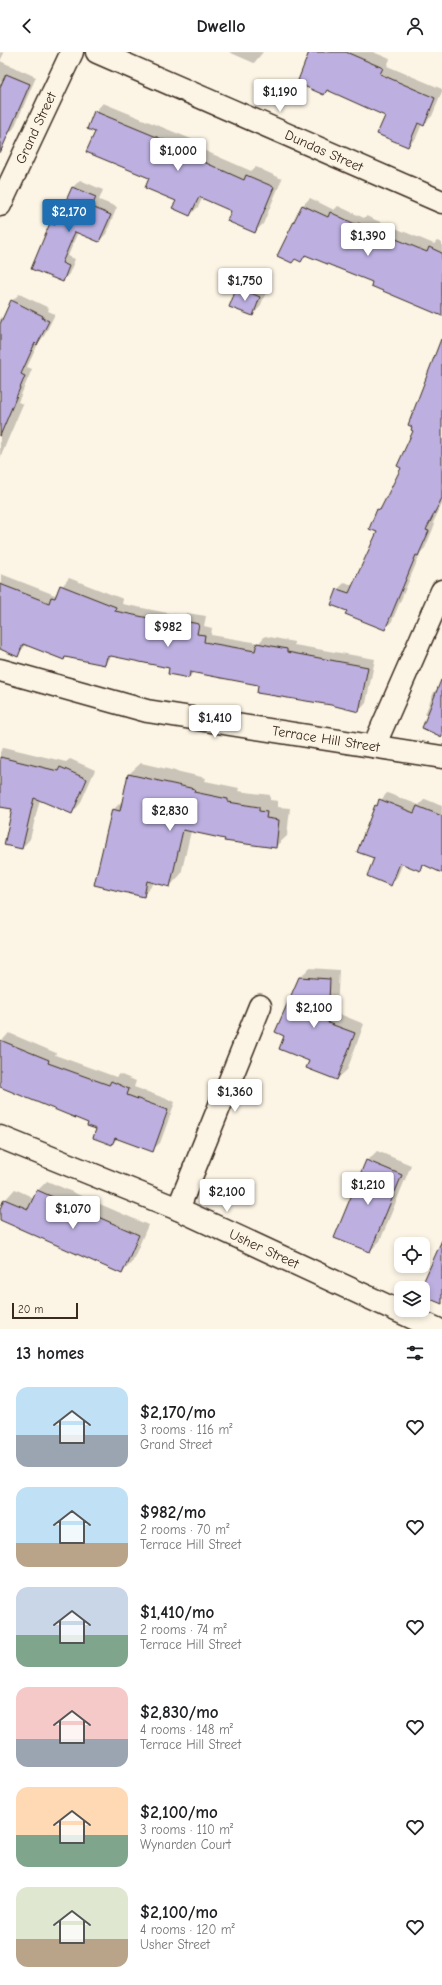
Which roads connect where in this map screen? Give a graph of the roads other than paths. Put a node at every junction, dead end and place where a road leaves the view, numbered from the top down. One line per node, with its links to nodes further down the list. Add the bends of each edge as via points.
1 (72, 52): 4 (street, Grand Street)
2 (102, 53): 3 (street, Dundas Street)
3 (442, 202)
4 (0, 205)
5 (442, 591): 7 (street)
6 (0, 670): 7 (street, Terrace Hill Street, via 147,711)
7 (374, 746): 8 (street, Terrace Hill Street)
8 (442, 757)
9 (260, 1006): 11 (street)
10 (0, 1137): 11 (street, Usher Street)
11 (178, 1208): 12 (street, Usher Street)
12 (437, 1329)

